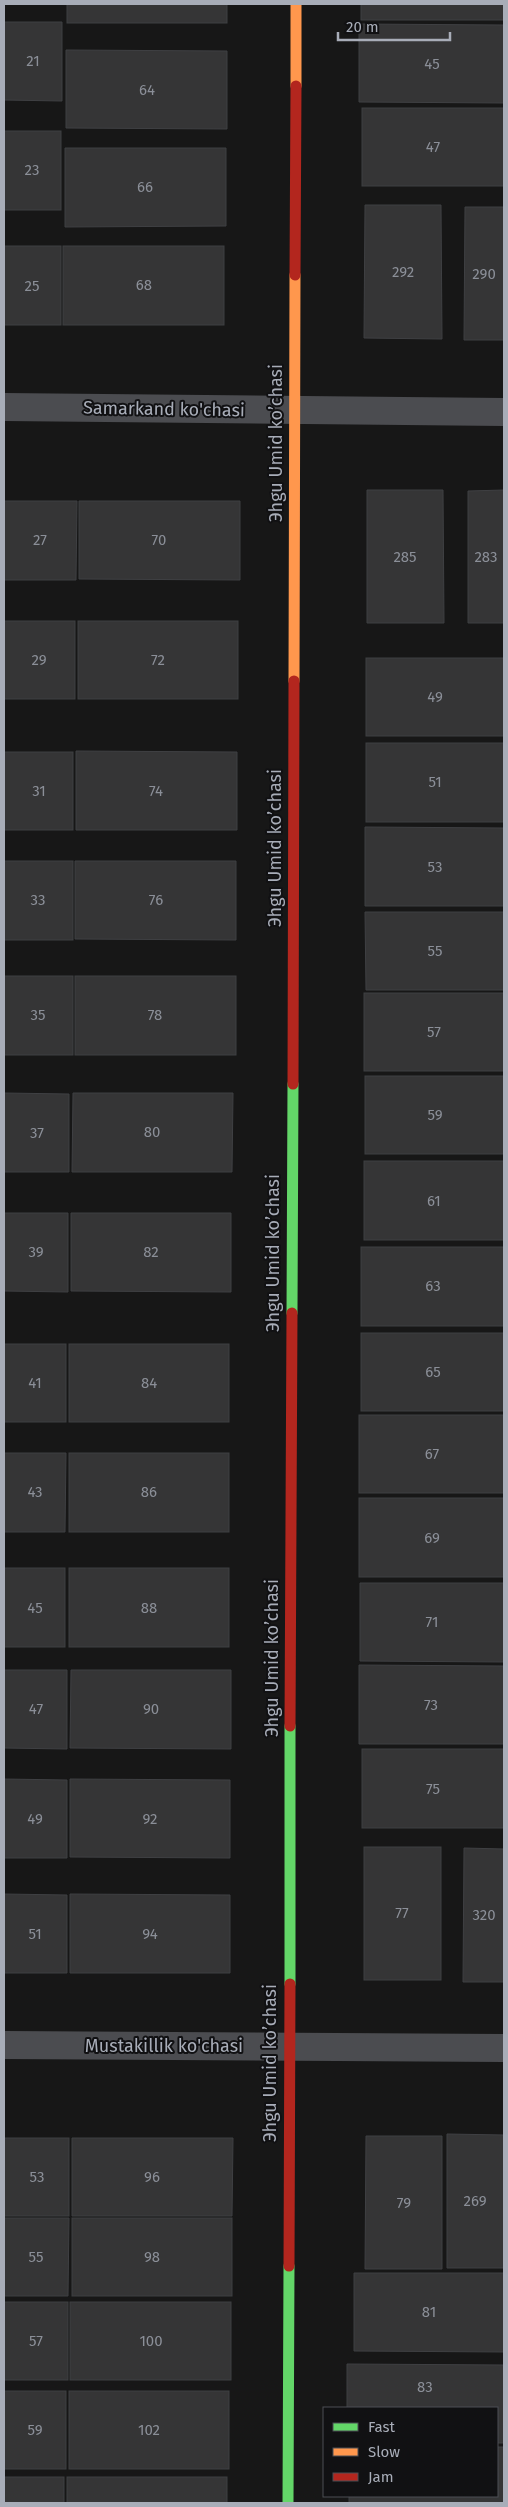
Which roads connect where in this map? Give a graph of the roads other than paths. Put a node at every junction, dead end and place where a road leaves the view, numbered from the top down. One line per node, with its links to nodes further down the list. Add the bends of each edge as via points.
1 (296, 4): 3 (street, Эhgu Umid ko’chasi)
2 (4, 407): 3 (street, Samarkand ko'chasi)
3 (294, 411): 4 (street, Samarkand ko'chasi); 6 (street, Эhgu Umid ko’chasi)
4 (504, 412)
5 (4, 2045): 6 (street, Mustakillik ko'chasi)
6 (288, 2047): 7 (street, Mustakillik ko'chasi); 8 (street, Эhgu Umid ko’chasi)
7 (504, 2048)
8 (288, 2503)

